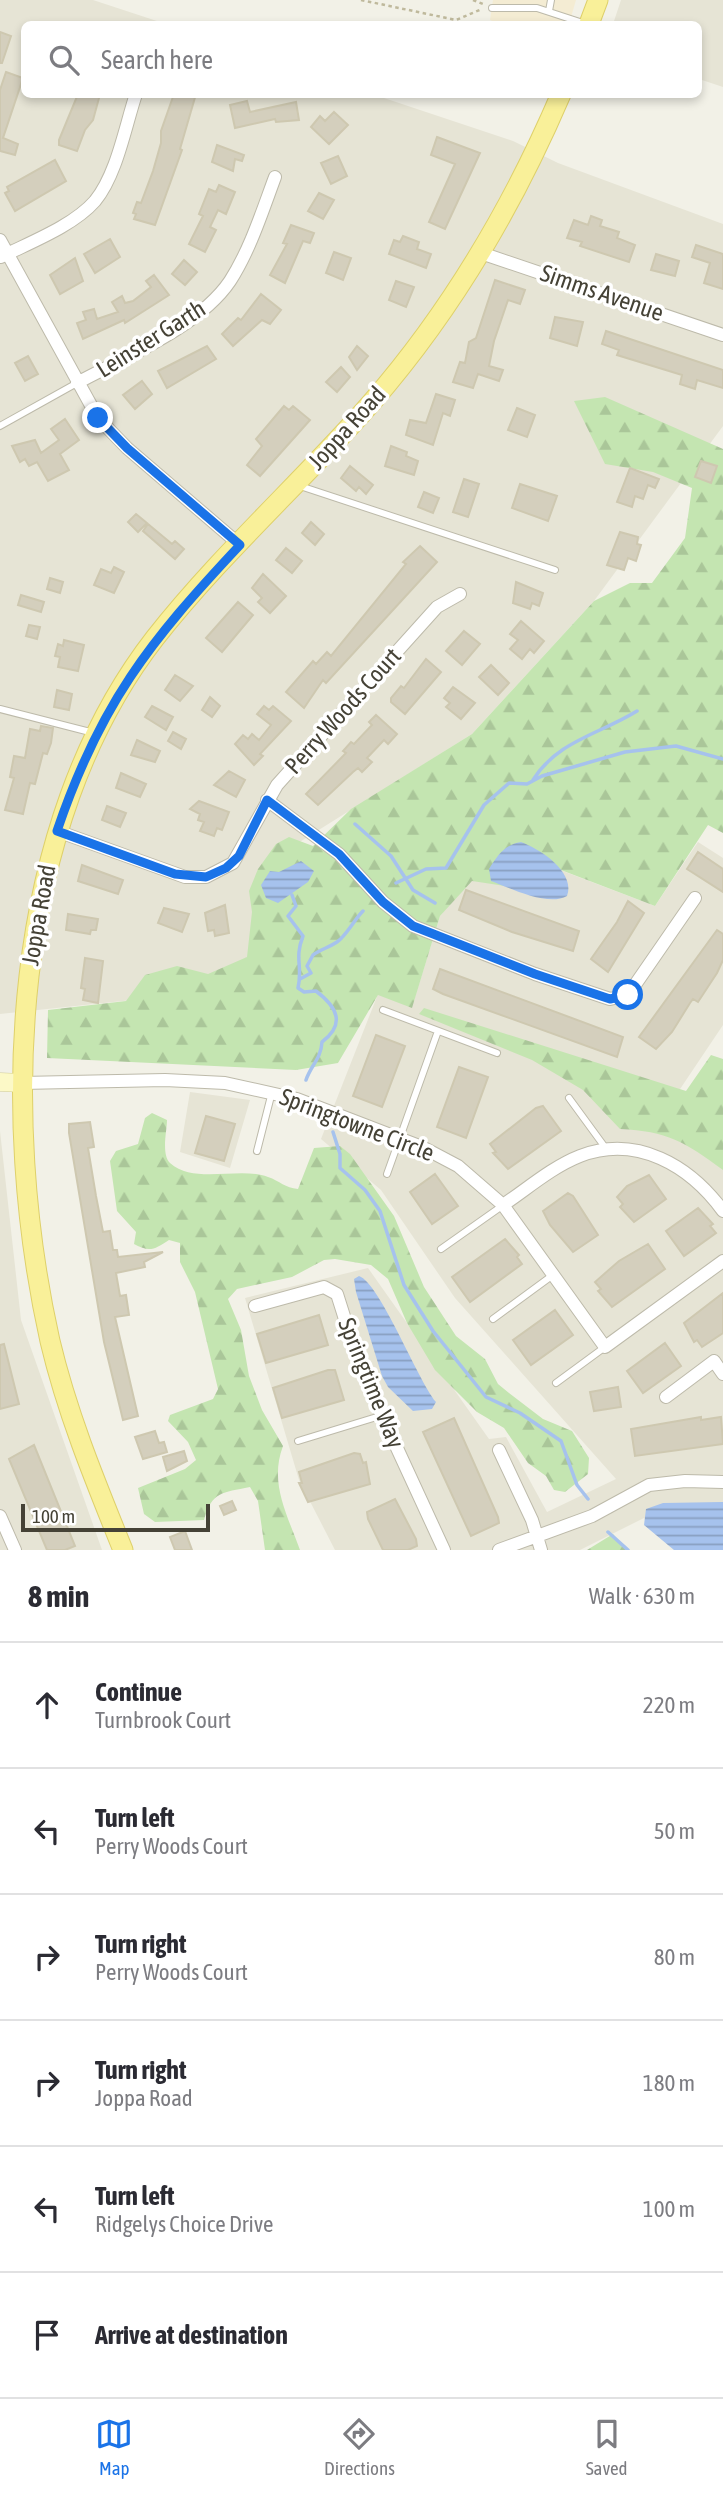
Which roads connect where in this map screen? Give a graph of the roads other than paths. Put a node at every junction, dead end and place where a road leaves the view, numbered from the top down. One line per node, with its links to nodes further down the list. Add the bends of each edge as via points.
1 (524, 0): 5 (lane)
2 (551, 0): 6 (lane)
3 (595, 2): 8 (main road)
4 (491, 7): 5 (lane)
5 (528, 8): 6 (lane)
6 (549, 10): 7 (lane)
7 (579, 21)
8 (588, 21)
9 (135, 98): 14 (street, via 96,200)
10 (559, 98): 13 (main road, Joppa Road)
11 (275, 177): 16 (street, Leinster Garth, via 241,261 216,298 183,324)
12 (0, 240): 14 (street)
13 (481, 253): 15 (street, Simms Avenue); 18 (main road, Joppa Road, via 403,365)
14 (4, 255): 16 (street)
15 (723, 335)
16 (77, 383): 17 (lane); 19 (street, via 111,432)
17 (0, 426)
18 (295, 485): 19 (main road, Joppa Road); 20 (lane)
19 (240, 545): 23 (main road, Joppa Road, via 153,642)
20 (555, 570)
21 (460, 594): 24 (street, Perry Woods Court, via 443,603 414,631)
22 (0, 709): 23 (lane)
23 (96, 733): 25 (main road, Joppa Road)
24 (267, 800): 25 (street, Perry Woods Court, via 239,856 206,877 175,874); 26 (street, via 339,854 383,902 413,926 610,999 628,995)
25 (57, 831): 31 (main road, Joppa Road, via 34,931)
26 (695, 898)
27 (383, 1010): 28 (lane)
28 (438, 1031): 29 (lane); 34 (lane)
29 (497, 1053)
30 (0, 1082): 31 (main road)
31 (22, 1083): 32 (street, Springtowne Circle, via 189,1081); 56 (main road, Joppa Road, via 30,1232 48,1336 76,1432)
32 (272, 1092): 34 (street, Springtowne Circle); 36 (lane)
33 (569, 1098): 35 (lane)
34 (400, 1137): 37 (lane); 38 (street, Springtowne Circle, via 458,1166)
35 (607, 1150): 38 (street, via 567,1162); 39 (street, via 644,1152 676,1164 702,1184)
36 (257, 1152)
37 (387, 1174)
38 (503, 1205): 40 (lane); 42 (street, Springtowne Circle)
39 (723, 1211)
40 (440, 1249)
41 (723, 1261): 45 (street)
42 (553, 1275): 44 (lane); 45 (street, Springtowne Circle)
43 (255, 1306): 49 (street, Springtime Way, via 324,1287 333,1291)
44 (493, 1319)
45 (604, 1347): 47 (lane)
46 (723, 1374): 48 (street, via 714,1362)
47 (555, 1383)
48 (666, 1397)
49 (380, 1416): 50 (lane); 57 (street, Springtime Way)
50 (298, 1441)
51 (499, 1450): 54 (street)
52 (723, 1482): 54 (street, via 649,1485)
53 (0, 1516): 55 (street)
54 (539, 1544): 58 (street)
55 (15, 1550)
56 (123, 1550)
57 (444, 1550)
58 (499, 1550)

